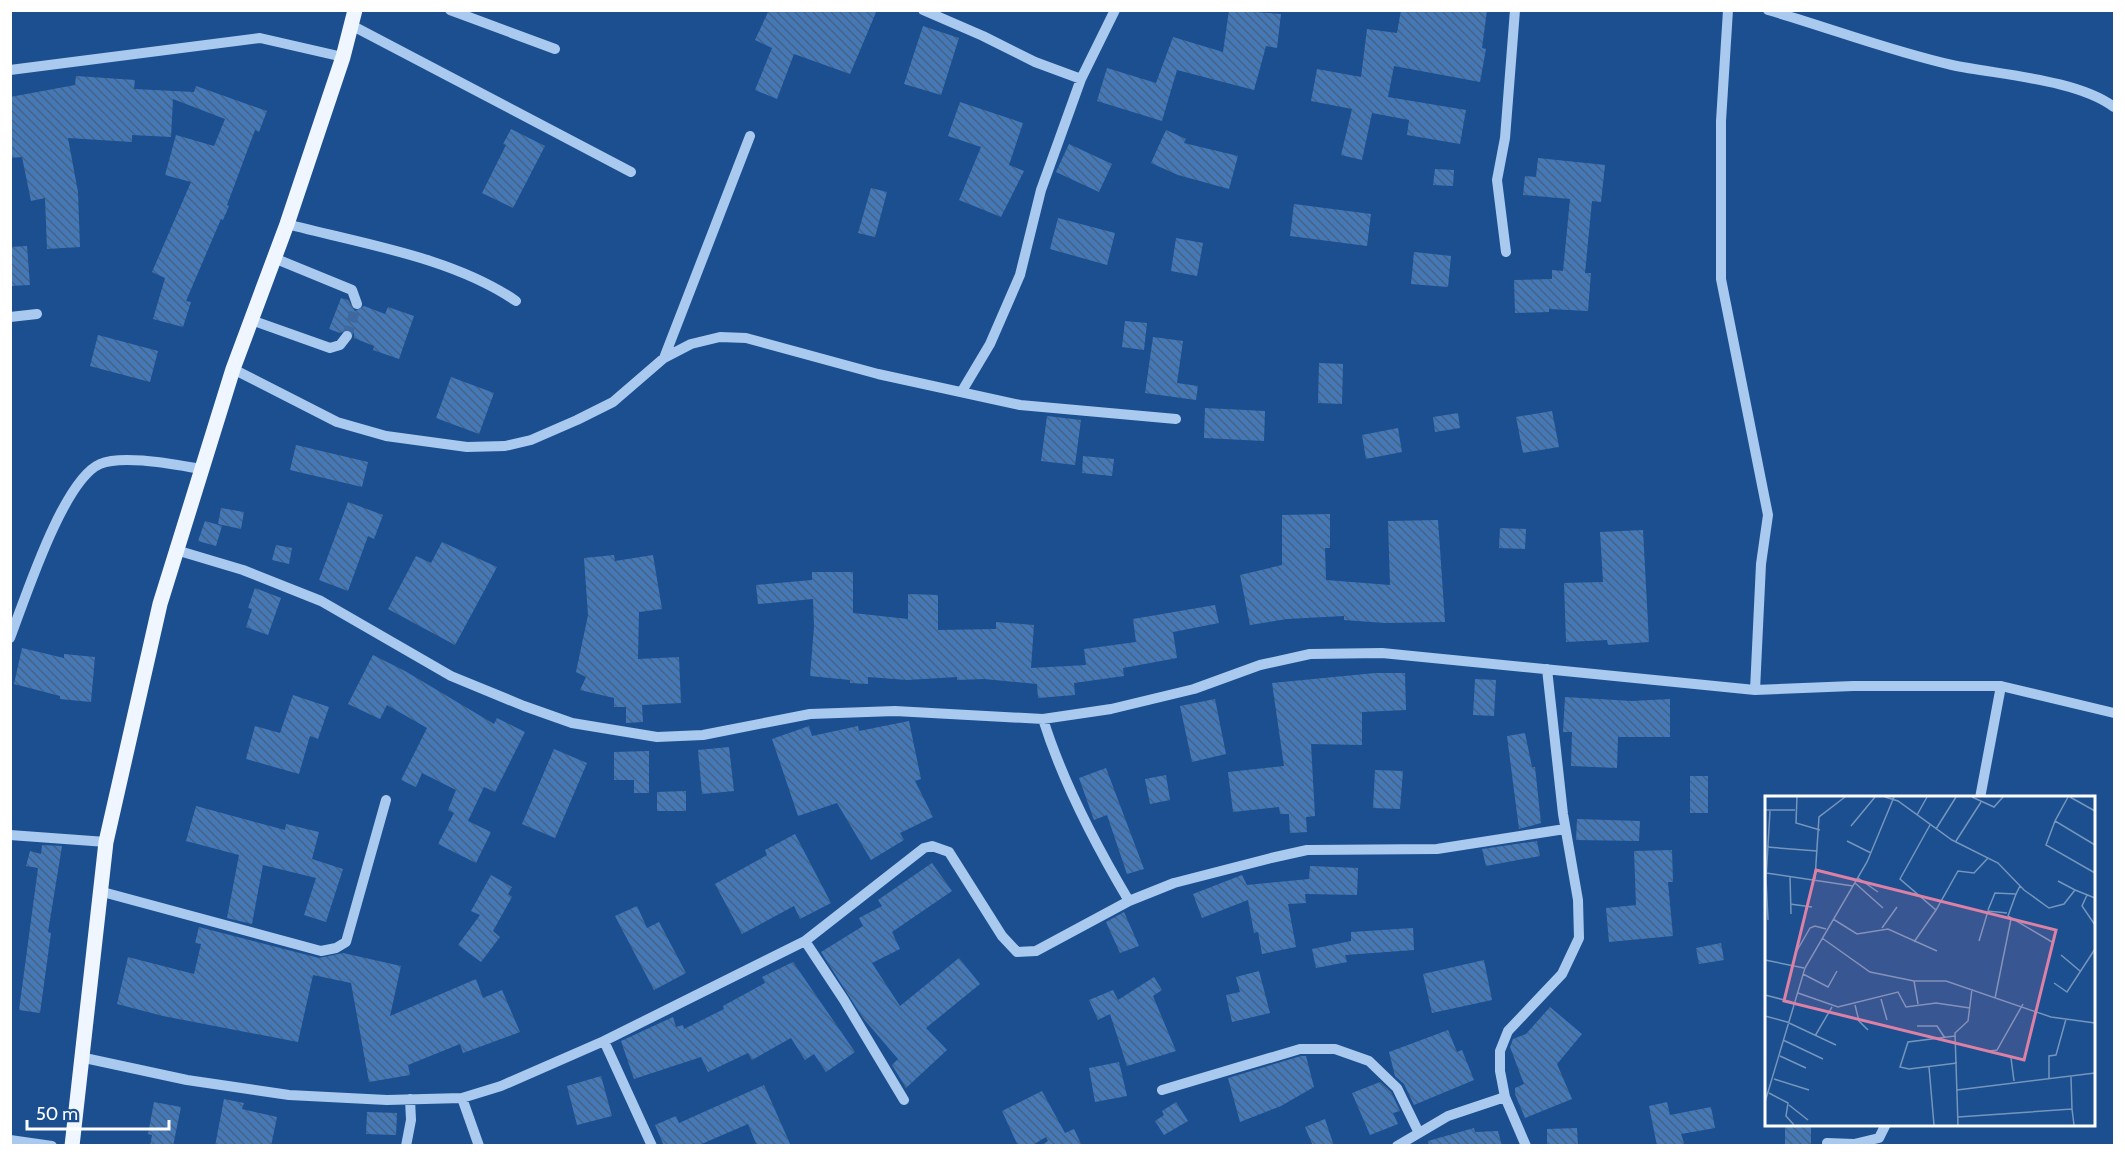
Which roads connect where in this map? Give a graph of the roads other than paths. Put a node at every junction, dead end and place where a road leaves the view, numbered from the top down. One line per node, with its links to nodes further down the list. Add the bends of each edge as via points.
1 (450, 10): 8 (street)
2 (923, 10): 11 (street)
3 (1115, 10): 11 (street)
4 (1515, 10): 16 (street, via 1505,138 1497,180)
5 (1728, 10): 33 (street, via 1721,121 1721,279 1768,515 1761,564)
6 (1768, 10): 12 (street, via 1951,64 2068,87 2100,96)
7 (353, 18): 9 (main road); 14 (street)
8 (555, 49)
9 (343, 57): 10 (street, via 260,38); 15 (main road)
10 (10, 70)
11 (1081, 79): 26 (street, via 1041,190 1020,275 990,344)
12 (2115, 106)
13 (750, 136): 24 (street)
14 (631, 172)
15 (287, 225): 17 (main road); 18 (street, via 444,266 492,284)
16 (1506, 252)
17 (274, 258): 19 (street, via 352,290); 22 (main road)
18 (516, 301)
19 (357, 304)
20 (37, 314): 21 (street)
21 (10, 317)
22 (251, 320): 23 (street, via 330,348 340,345); 25 (main road)
23 (347, 336)
24 (664, 358): 25 (street, via 613,402 577,420 531,440 477,447 386,436 337,422); 26 (street, via 691,344 720,337 746,338 878,374)
25 (233, 369): 28 (main road)
26 (962, 391): 27 (street, via 1020,405)
27 (1176, 419)
28 (201, 469): 29 (main road); 30 (street, via 144,460 102,463 91,470 70,496 42,553)
29 (176, 550): 35 (street, via 243,570 321,601 462,680 572,723 621,733 657,737 703,735 810,714 885,711); 40 (main road, via 134,710)
30 (10, 638)
31 (1547, 669): 33 (street); 35 (street, via 1382,653 1310,654 1260,665 1194,689 1111,709); 38 (street)
32 (2001, 686): 33 (street); 34 (street); 36 (street)
33 (1755, 690)
34 (2115, 713)
35 (1042, 719): 42 (street, via 1072,792)
36 (1980, 796)
37 (386, 800): 41 (street, via 346,942 336,948 321,951)
38 (1565, 829): 42 (street, via 1437,849 1307,850 1197,876); 47 (street, via 1578,900 1579,938 1562,974 1508,1031 1500,1051)
39 (10, 835): 40 (street)
40 (106, 842): 41 (main road)
41 (99, 891): 45 (main road)
42 (1129, 901): 43 (street, via 1036,951 1017,952 1002,936 949,852 932,846 924,848)
43 (805, 941): 44 (street); 50 (street)
44 (604, 1041): 48 (street, via 501,1086); 60 (street)
45 (80, 1058): 49 (street, via 187,1080 289,1095); 57 (main road)
46 (1162, 1090): 52 (street, via 1300,1049 1335,1049 1369,1061 1397,1088)
47 (1505, 1097): 52 (street, via 1448,1116); 62 (street)
48 (462, 1098): 49 (street); 59 (street)
49 (410, 1099): 58 (street)
50 (904, 1100)
51 (1886, 1126): 54 (street)
52 (1419, 1133): 61 (street)
53 (10, 1140): 56 (street)
54 (1879, 1142): 55 (street)
55 (1827, 1143)
56 (52, 1146)
57 (72, 1146)
58 (406, 1146)
59 (479, 1146)
60 (652, 1146)
61 (1397, 1146)
62 (1526, 1146)

